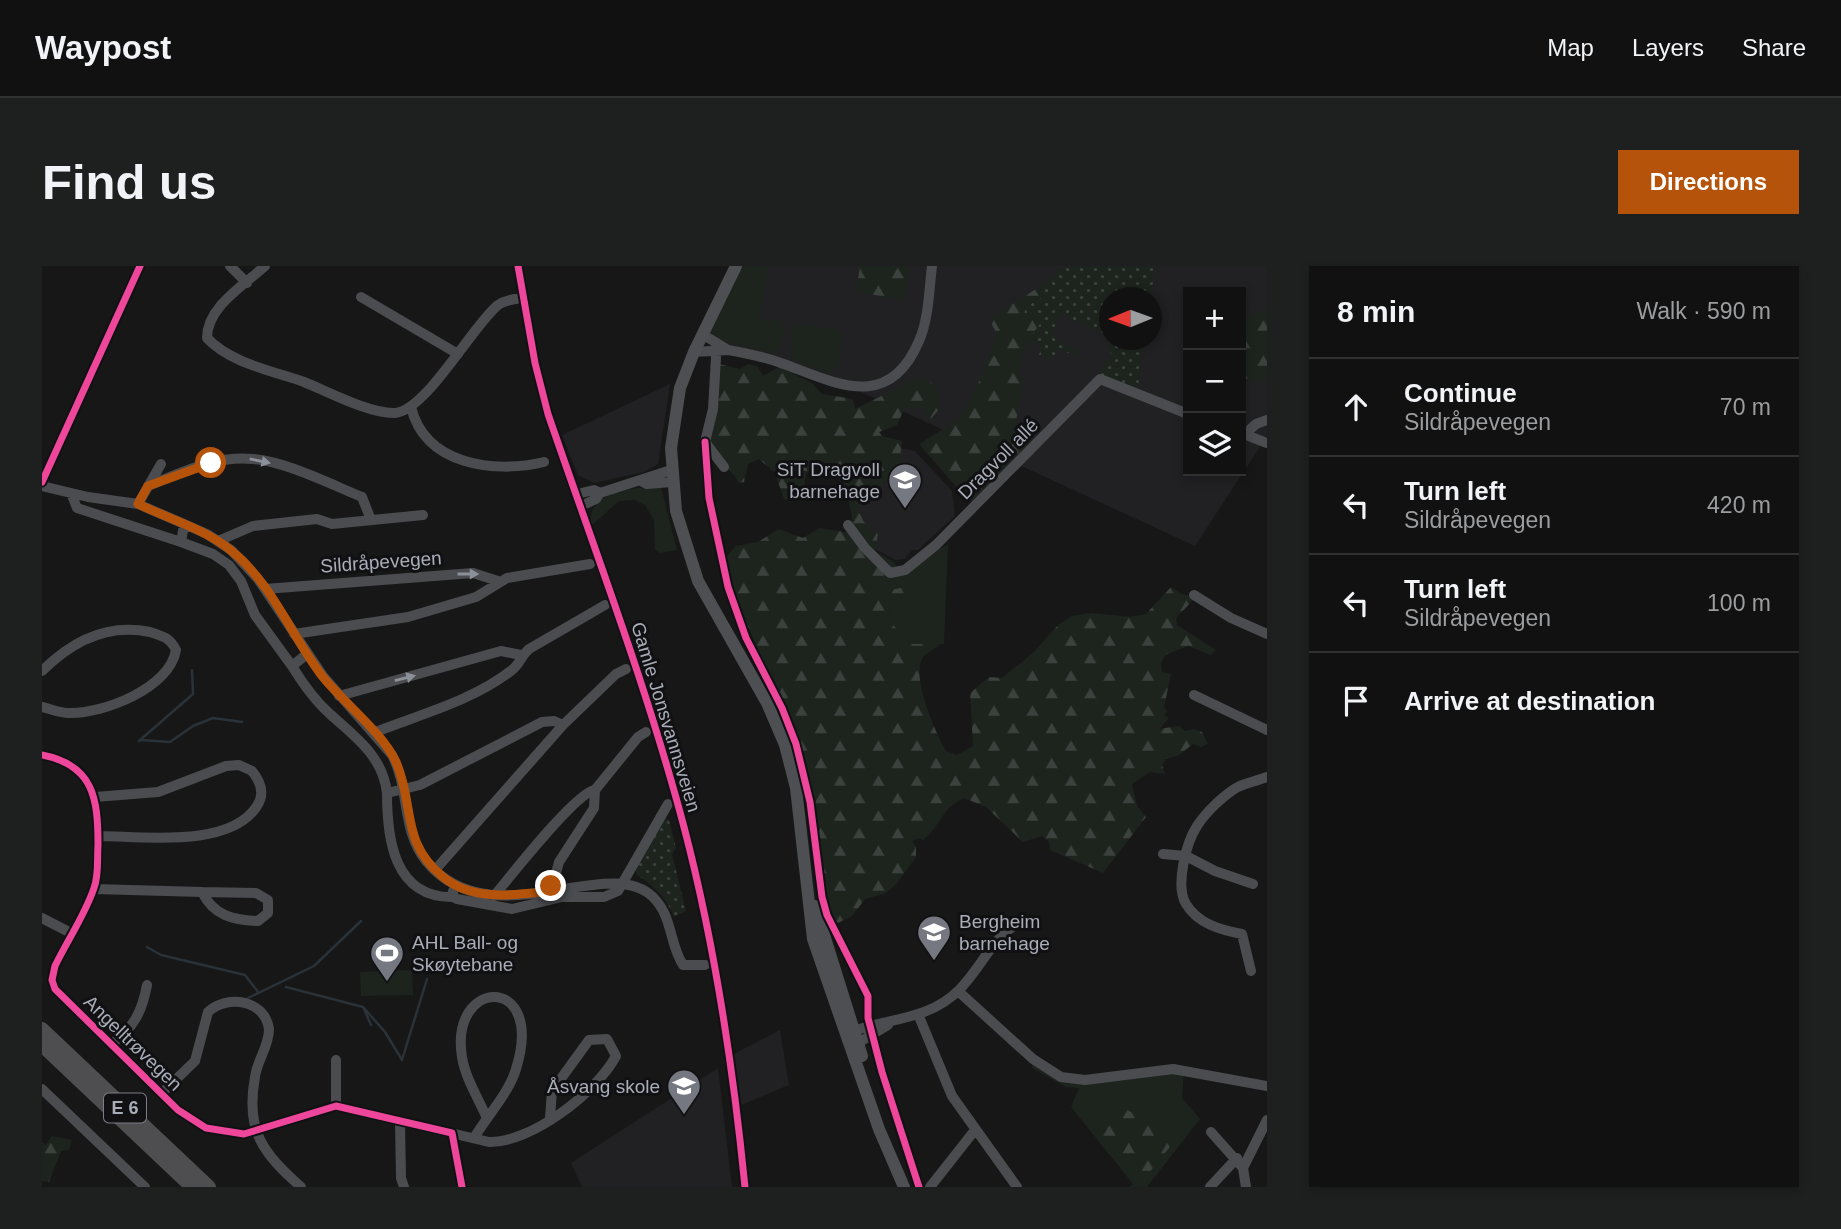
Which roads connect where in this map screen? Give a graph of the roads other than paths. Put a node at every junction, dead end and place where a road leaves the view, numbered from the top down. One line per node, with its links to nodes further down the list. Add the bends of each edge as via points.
1 (140, 266): 25 (street)
2 (230, 266): 7 (street)
3 (265, 266): 7 (street)
4 (518, 266): 9 (street, Gamle Jonsvannsveien)
5 (736, 266): 10 (main road)
6 (932, 266): 11 (street, via 920,339 895,375 877,383 852,388 837,385 782,363)
7 (247, 283): 15 (street, via 209,323 207,338 214,345 368,407 397,413)
8 (361, 297): 13 (street)
9 (523, 298): 13 (street, via 496,306); 29 (street, Gamle Jonsvannsveien, via 548,414)
10 (702, 334): 11 (street); 12 (main road)
11 (728, 350): 12 (street)
12 (694, 352): 24 (main road, via 677,404)
13 (458, 354): 15 (street)
14 (716, 356): 23 (street, via 713,409 705,442)
15 (411, 407): 21 (street, via 414,422 431,442 457,460 521,467)
16 (1185, 413): 34 (street, Dragvoll allé, via 1100,379 956,526 905,570 890,573)
17 (1267, 421): 18 (street)
18 (1246, 431)
19 (1246, 434): 20 (street)
20 (1267, 443)
21 (544, 462)
22 (161, 464): 26 (street)
23 (724, 467)
24 (671, 476): 28 (street); 85 (main road, via 680,532 698,581 767,703 785,745 796,788 813,939)
25 (42, 484): 27 (street)
26 (148, 486): 30 (street); 33 (street, one-way to 33, via 199,466 248,458 362,497)
27 (71, 493): 30 (street); 37 (street, via 77,508)
28 (600, 493): 29 (street); 31 (street)
29 (577, 494): 31 (street, Gamle Jonsvannsveien)
30 (138, 504): 35 (street)
31 (581, 506): 108 (street, Gamle Jonsvannsveien, via 665,760 696,872 721,997)
32 (423, 515): 33 (street)
33 (371, 520): 36 (street, via 332,524 317,519 253,526)
34 (848, 525)
35 (184, 526): 36 (street); 37 (street)
36 (218, 541): 40 (street, via 243,561)
37 (181, 542): 47 (street, via 229,565 255,615)
38 (590, 564): 39 (street, Sildråpevegen)
39 (498, 581): 40 (street, Sildråpevegen, one-way to 39, via 473,573); 43 (street, Sildråpevegen, via 476,597 425,612)
40 (265, 589): 43 (street)
41 (1194, 594): 44 (street)
42 (605, 605): 46 (street)
43 (294, 634): 45 (street)
44 (1267, 634)
45 (307, 654): 47 (street); 50 (street)
46 (521, 655): 50 (street, one-way to 46, via 501,651); 56 (street, via 514,669 481,689)
47 (292, 666): 61 (street, via 311,694 378,762)
48 (626, 669): 53 (street)
49 (42, 671): 52 (street, via 72,646 120,628 160,635 171,640 176,650 169,668 118,703 67,713)
50 (339, 695): 56 (street)
51 (1194, 695): 54 (street)
52 (42, 707)
53 (563, 726): 59 (street, via 547,721); 67 (street)
54 (1267, 730)
55 (646, 732): 60 (street)
56 (373, 733): 59 (street, via 395,761)
57 (42, 755): 62 (street, Angelltrøvegen, via 78,770)
58 (1267, 777): 66 (street, via 1237,788 1219,802 1197,826)
59 (403, 790): 61 (street); 67 (street, via 415,842)
60 (590, 791): 72 (street, via 594,808 556,867); 74 (street)
61 (387, 793): 75 (street, via 390,848 397,863 418,886 433,895)
62 (95, 797): 64 (street, Angelltrøvegen); 64 (street, via 158,792 233,765 252,771 261,792 247,818 221,831 192,836)
63 (668, 804): 70 (street)
64 (98, 836): 71 (street, Angelltrøvegen)
65 (1163, 854): 66 (street)
66 (1186, 856): 69 (street); 80 (street, via 1184,901 1194,914 1218,929 1242,934)
67 (435, 870): 68 (street)
68 (453, 884): 74 (street); 75 (street)
69 (1253, 884)
70 (620, 888): 72 (street); 75 (street, via 604,897 562,897 512,909); 79 (street, via 646,891 671,924 683,965)
71 (94, 889): 73 (street); 78 (street, Angelltrøvegen)
72 (551, 891): 74 (street)
73 (202, 892): 73 (street, via 224,916 258,921 268,912 268,900 259,894)
74 (495, 896)
75 (453, 897)
76 (42, 918): 78 (street)
77 (1015, 925): 82 (street, via 999,936)
78 (71, 933): 86 (street, Angelltrøvegen, via 55,966 55,989)
79 (705, 965)
80 (1251, 971)
81 (147, 985): 86 (street, Angelltrøvegen, via 142,1012 129,1031)
82 (958, 991): 83 (street); 89 (street, via 1033,1059 1061,1077 1085,1080 1173,1069)
83 (918, 1014): 85 (street); 97 (street, via 947,1086)
84 (42, 1029): 105 (highway, E 6)
85 (853, 1038): 109 (main road)
86 (112, 1044): 91 (street, Angelltrøvegen)
87 (42, 1045): 104 (highway, E 6)
88 (337, 1060): 92 (street)
89 (1267, 1086)
90 (42, 1089): 103 (street)
91 (162, 1093): 98 (street, Angelltrøvegen, via 206,1128); 98 (street, Angelltrøvegen, via 195,1060 208,1012 227,1002 248,1002 262,1013 270,1029 254,1076)
92 (335, 1106): 96 (street); 98 (street, Angelltrøvegen)
93 (486, 1116): 93 (street, via 513,1076 523,1021 518,1009 492,996 473,1005 462,1022 464,1065); 100 (street)
94 (550, 1118): 94 (street, via 552,1091 579,1052 589,1040 607,1039 616,1056 608,1072); 100 (street, via 509,1142)
95 (1267, 1120): 102 (street)
96 (400, 1122): 100 (street); 107 (street)
97 (975, 1130): 110 (street); 111 (street)
98 (255, 1132): 106 (street, via 275,1164)
99 (1211, 1132): 101 (street)
100 (474, 1138)
101 (1237, 1158): 102 (street); 112 (street)
102 (1243, 1168): 113 (street)
103 (145, 1187)
104 (192, 1187)
105 (209, 1187)
106 (301, 1187)
107 (404, 1187)
108 (745, 1187)
109 (904, 1187)
110 (930, 1187)
111 (1017, 1187)
112 (1210, 1187)
113 (1246, 1187)

